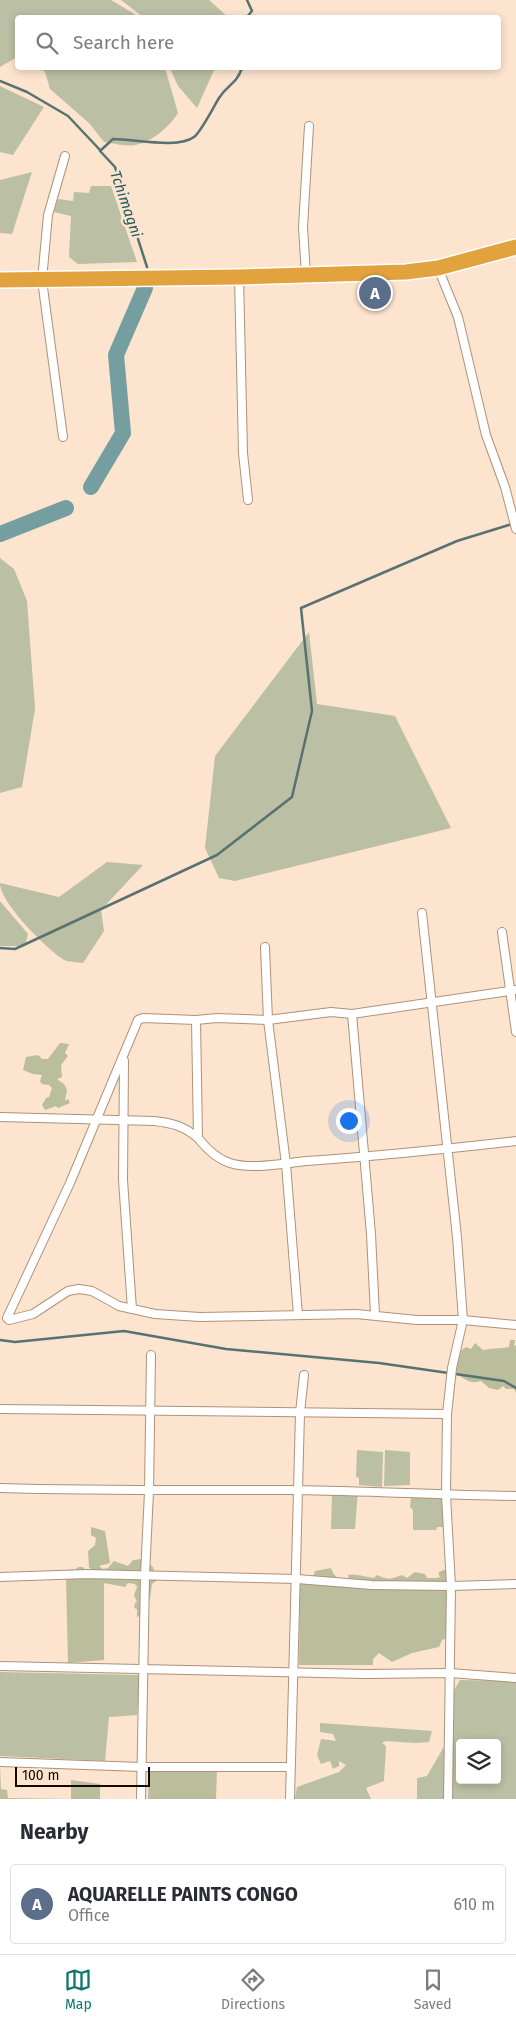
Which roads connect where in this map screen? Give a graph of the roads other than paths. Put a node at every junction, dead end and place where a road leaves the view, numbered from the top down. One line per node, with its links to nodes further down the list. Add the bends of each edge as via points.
1 (309, 126): 5 (street, via 303,227)
2 (66, 156): 8 (street, via 48,215)
3 (516, 247): 4 (highway)
4 (438, 268): 5 (highway); 11 (street, via 460,326 486,435)
5 (306, 275): 6 (highway)
6 (239, 277): 8 (highway); 10 (street, via 242,444)
7 (0, 280): 8 (highway)
8 (42, 280): 9 (street)
9 (64, 437)
10 (248, 500)
11 (516, 529)
12 (422, 913): 16 (street)
13 (502, 932): 15 (street)
14 (265, 947): 19 (street)
15 (514, 991): 16 (street); 20 (street)
16 (432, 1001): 17 (street); 27 (street)
17 (352, 1014): 19 (street, via 331,1012); 28 (street)
18 (196, 1020): 19 (street); 21 (street, via 138,1020); 25 (street)
19 (268, 1020): 29 (street)
20 (516, 1032)
21 (124, 1057): 23 (street); 24 (street)
22 (0, 1117): 23 (street)
23 (97, 1119): 24 (street); 30 (street, via 7,1318 33,1314 68,1291 80,1289)
24 (123, 1121): 25 (street, via 177,1124); 30 (street, via 123,1180)
25 (198, 1138): 29 (street, via 206,1148 230,1163)
26 (516, 1141): 27 (street)
27 (448, 1149): 28 (street); 33 (street)
28 (363, 1158): 29 (street); 32 (street, via 371,1234)
29 (286, 1164): 31 (street)
30 (132, 1309): 31 (street, via 200,1317)
31 (298, 1315): 32 (street)
32 (374, 1315): 33 (street, via 417,1320)
33 (463, 1320): 34 (street); 40 (street, via 452,1368)
34 (516, 1325)
35 (151, 1355): 38 (street)
36 (304, 1375): 39 (street)
37 (0, 1409): 38 (street)
38 (150, 1410): 39 (street); 43 (street)
39 (300, 1413): 40 (street); 42 (street)
40 (447, 1414): 44 (street)
41 (0, 1488): 43 (street)
42 (298, 1490): 43 (street); 44 (street); 48 (street)
43 (149, 1492): 46 (street)
44 (446, 1496): 45 (street); 50 (street)
45 (516, 1496)
46 (145, 1575): 47 (street); 48 (street); 52 (street)
47 (0, 1577)
48 (297, 1579): 50 (street, via 372,1585); 53 (street)
49 (516, 1584): 50 (street)
50 (451, 1586): 54 (street)
51 (0, 1666): 52 (street)
52 (144, 1670): 53 (street); 57 (street)
53 (294, 1672): 54 (street); 58 (street)
54 (450, 1673): 55 (street); 61 (street)
55 (516, 1678)
56 (0, 1762): 57 (street)
57 (142, 1767): 58 (street); 59 (street)
58 (290, 1767): 60 (street)
59 (141, 1799)
60 (290, 1799)
61 (448, 1799)

